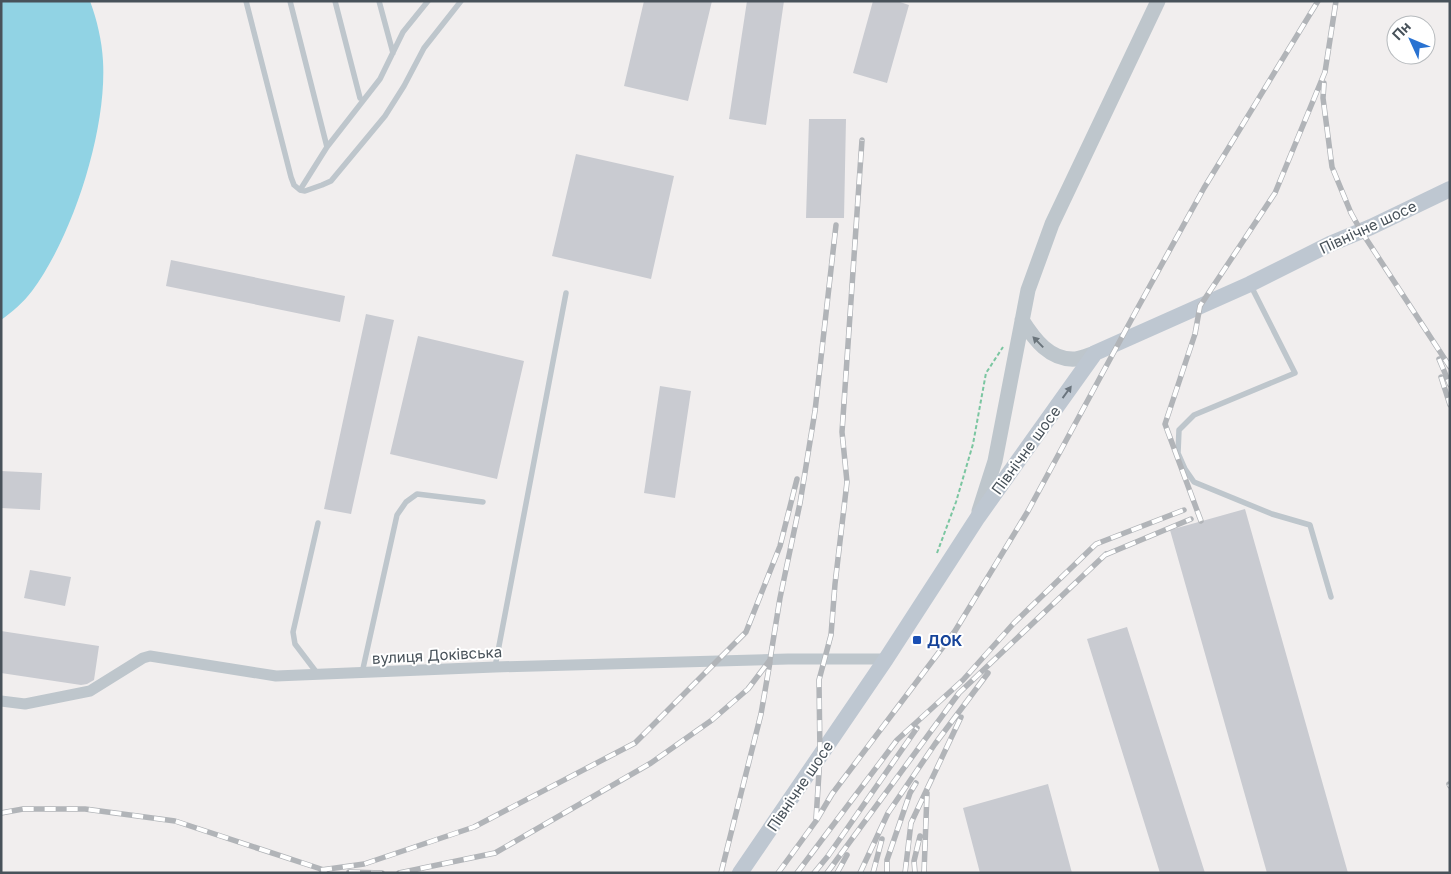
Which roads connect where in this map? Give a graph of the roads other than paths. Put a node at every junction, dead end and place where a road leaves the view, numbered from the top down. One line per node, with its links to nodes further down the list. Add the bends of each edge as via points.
1 (246, 1): 12 (lane, via 291,177)
2 (290, 1): 10 (lane)
3 (335, 1): 9 (lane)
4 (379, 1): 8 (lane)
5 (461, 1): 12 (lane, via 424,48 404,86 364,143 331,180)
6 (1158, 1): 15 (street, via 1052,224 1028,290)
7 (424, 3): 8 (lane)
8 (393, 53): 10 (lane, via 380,79)
9 (360, 98)
10 (327, 147): 12 (lane)
11 (1450, 189): 13 (main road, Північне шосе)
12 (300, 190)
13 (1250, 284): 16 (main road, Північне шосе); 20 (lane, via 1295,373 1194,415 1180,430 1178,453 1194,482 1272,514 1310,525)
14 (566, 293): 22 (lane)
15 (1022, 320): 16 (street, one-way to 15, via 1075,359 1058,357 1033,338); 18 (street, via 995,462)
16 (1095, 354): 18 (main road, Північне шосе, one-way to 16)
17 (483, 502): 23 (lane, via 417,494 396,515)
18 (978, 518): 21 (main road, Північне шосе)
19 (318, 523): 24 (lane, via 293,632 295,644)
20 (1331, 597)
21 (886, 659): 22 (street, вулиця Доківська); 26 (main road, Північне шосе)
22 (495, 666): 23 (street, вулиця Доківська)
23 (362, 673): 24 (street, вулиця Доківська)
24 (319, 675): 25 (street, вулиця Доківська, via 276,676 150,656 90,691 25,704)
25 (1, 701)
26 (740, 873)

